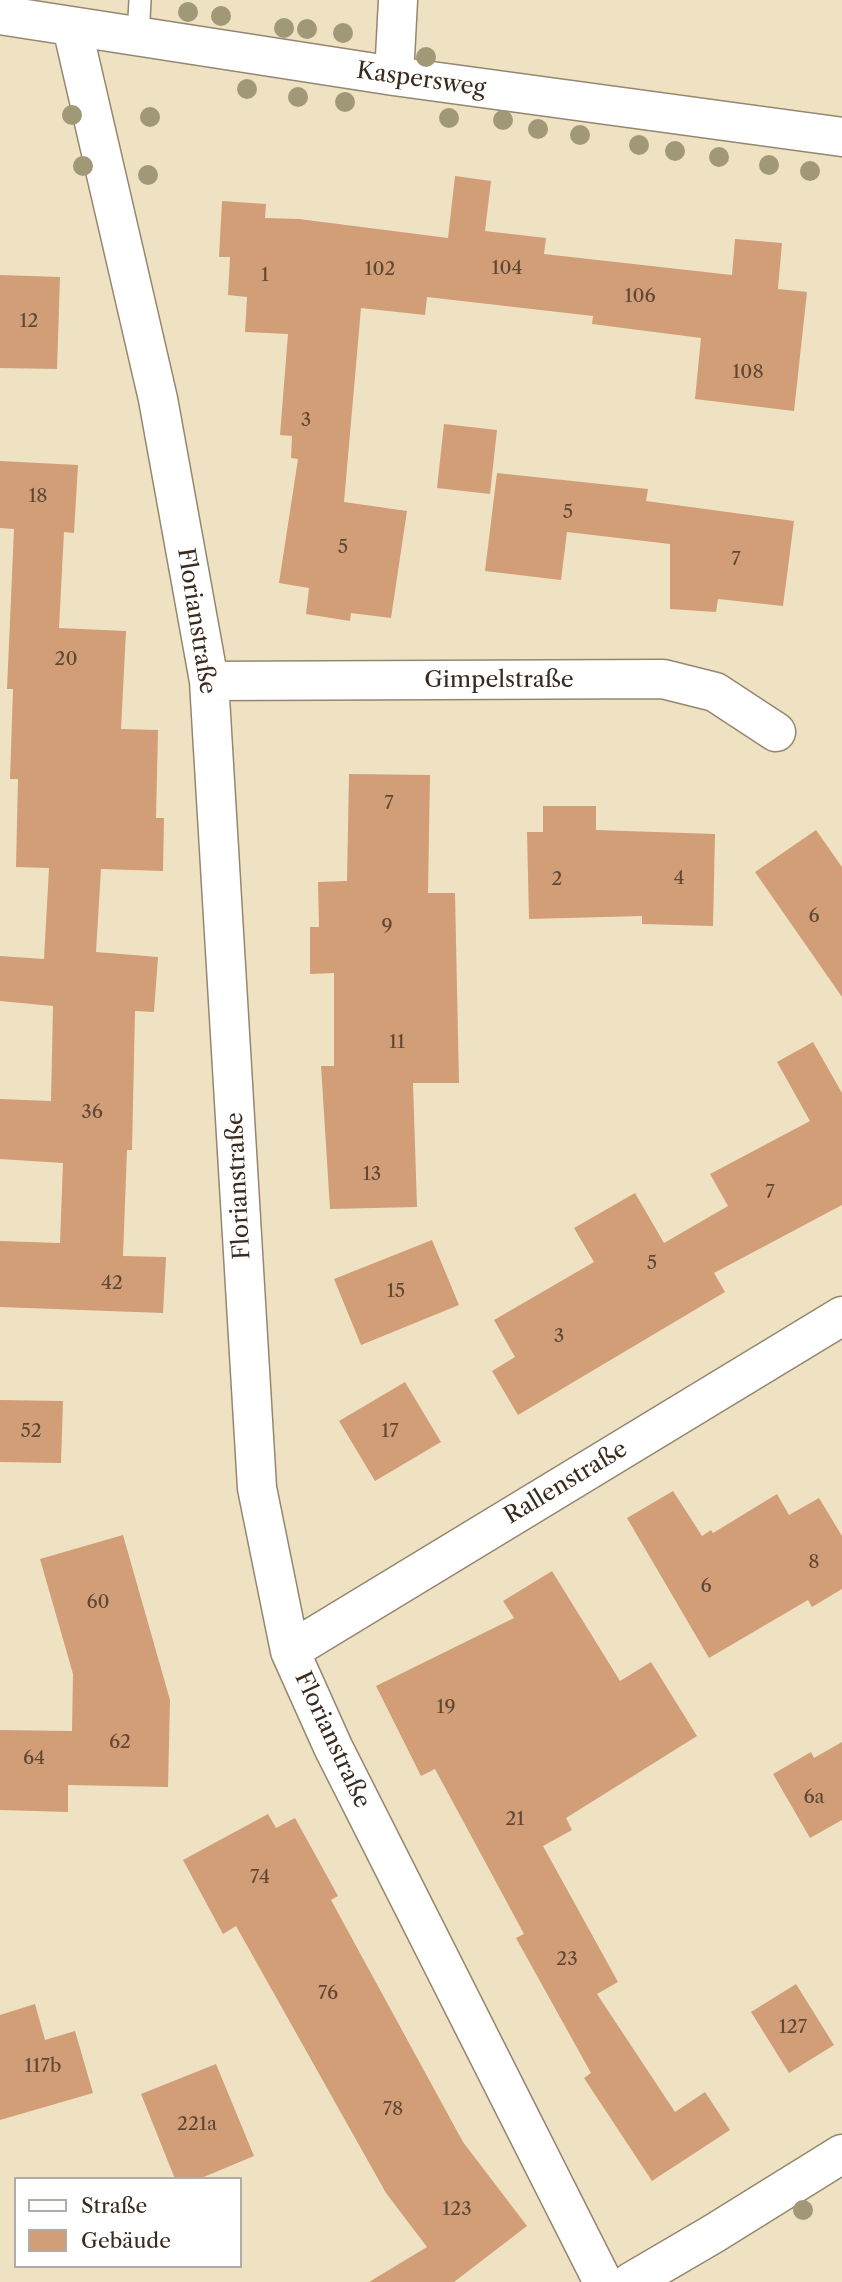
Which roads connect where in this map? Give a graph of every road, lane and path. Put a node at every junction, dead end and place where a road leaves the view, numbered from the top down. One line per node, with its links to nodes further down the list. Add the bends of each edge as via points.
1 (398, 0): 5 (street)
2 (0, 15): 4 (street, Kaspersweg)
3 (139, 19): 4 (street, Kaspersweg); 5 (street, Kaspersweg)
4 (72, 27): 7 (street, Florianstraße, via 158,399)
5 (394, 76): 6 (street, Kaspersweg)
6 (842, 137)
7 (209, 681): 8 (street, Gimpelstraße, via 663,679 715,692); 10 (street, Florianstraße, via 257,1488)
8 (776, 732)
9 (842, 1316): 10 (street, Rallenstraße)
10 (290, 1651): 12 (street, Florianstraße, via 333,1747)
11 (842, 2154): 13 (street)
12 (603, 2282)
13 (631, 2282)

